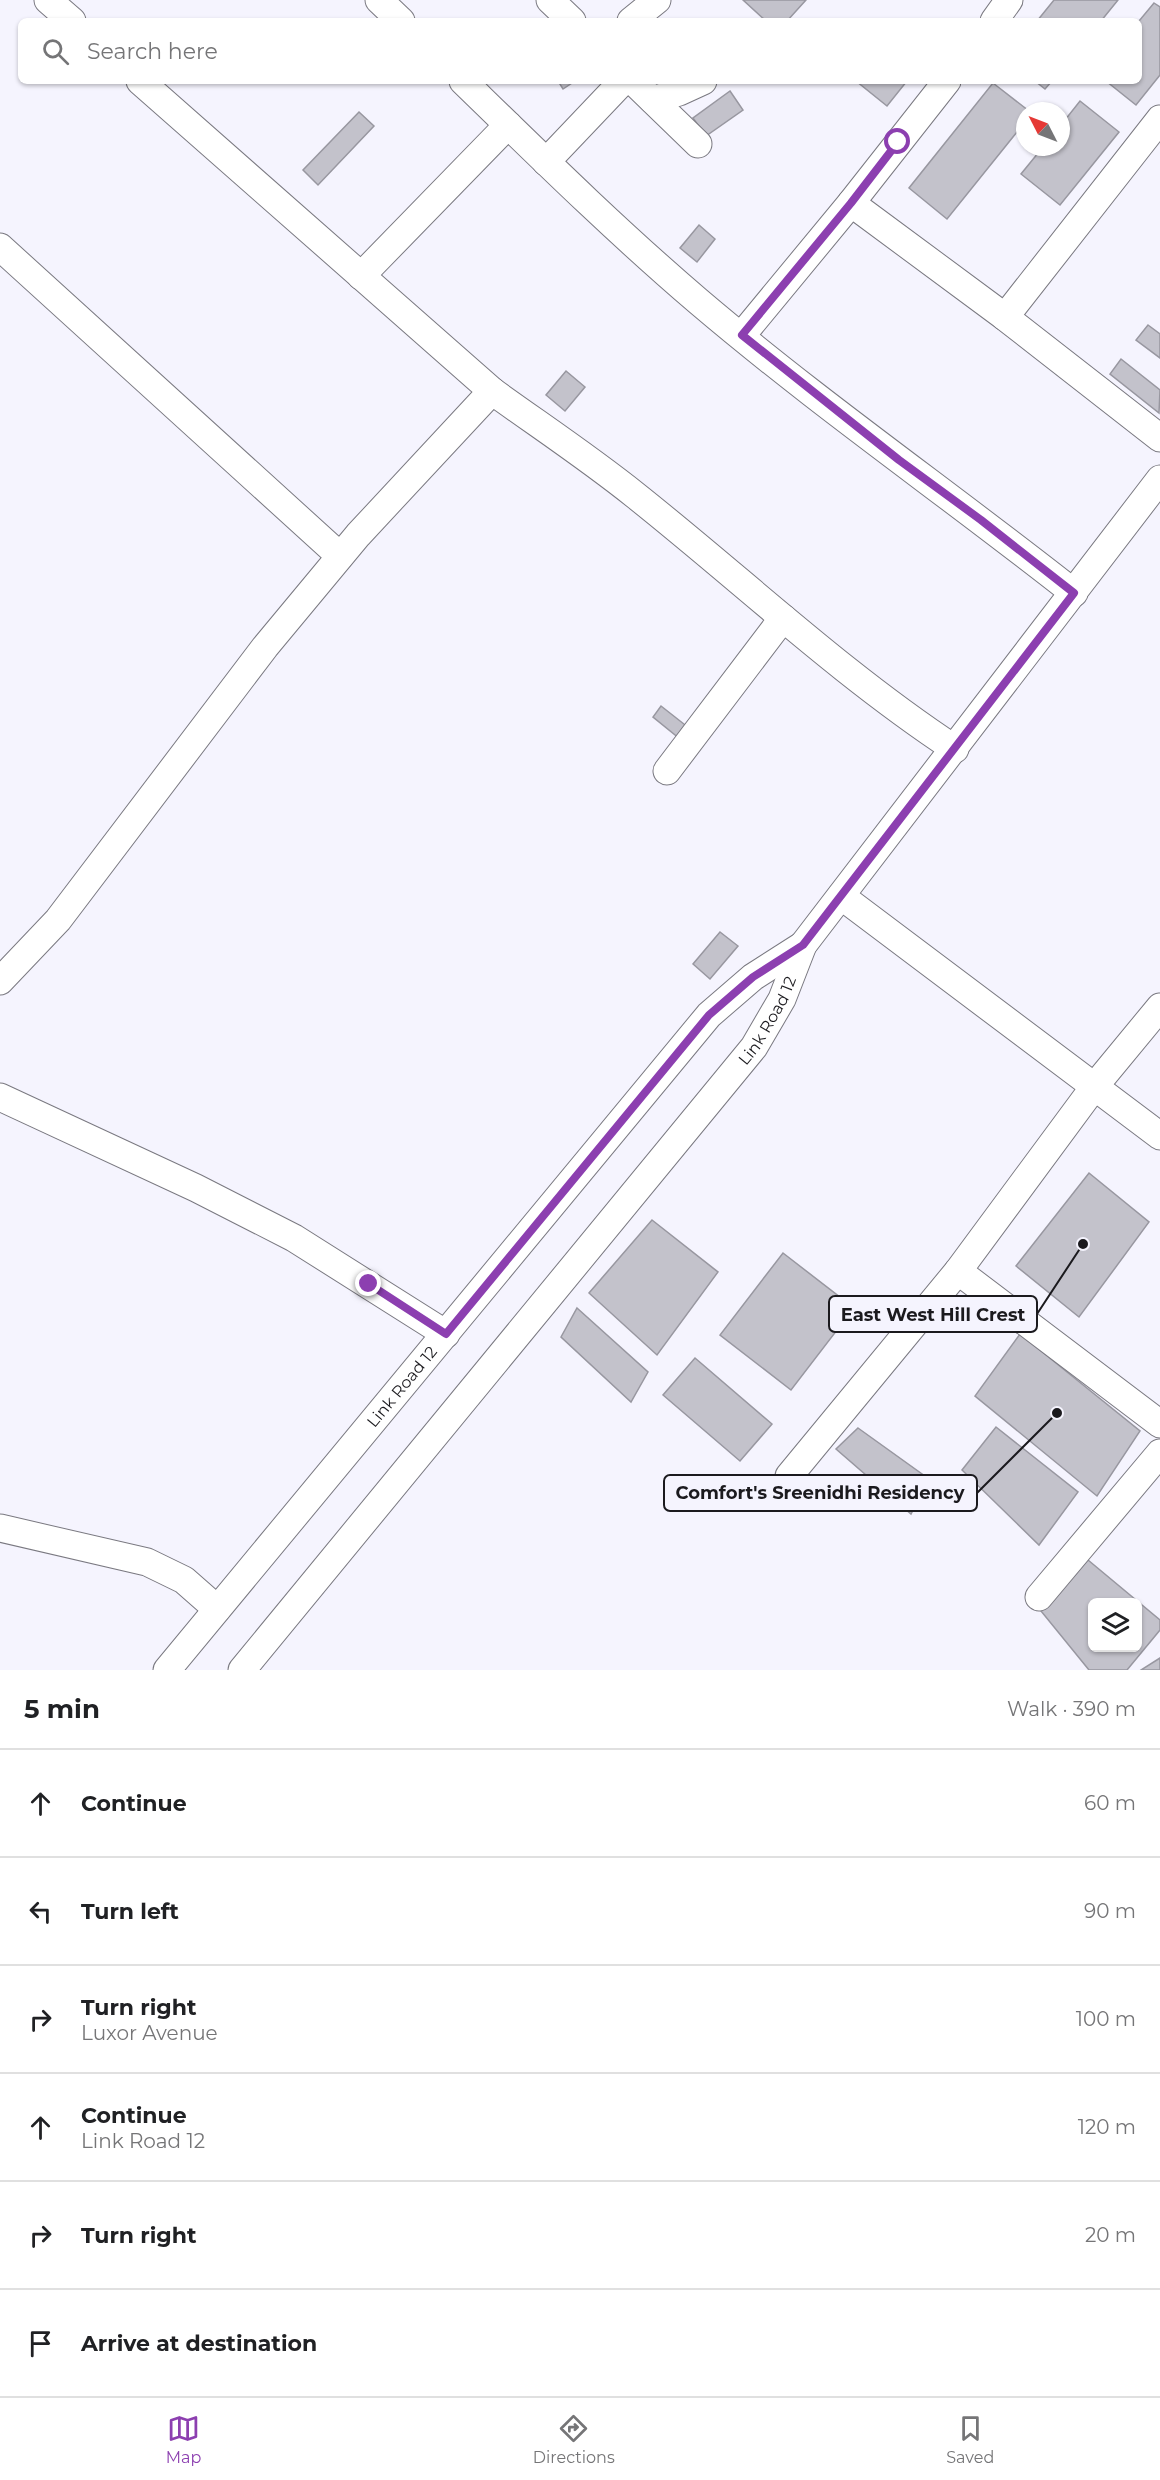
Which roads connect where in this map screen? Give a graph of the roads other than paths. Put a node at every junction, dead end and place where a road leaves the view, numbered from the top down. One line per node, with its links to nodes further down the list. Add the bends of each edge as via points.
1 (48, 0): 5 (street)
2 (379, 0): 6 (street)
3 (550, 0): 7 (street)
4 (657, 0): 8 (street)
5 (69, 18)
6 (398, 18)
7 (569, 18)
8 (635, 18)
9 (143, 84): 22 (street)
10 (466, 84): 17 (street)
11 (621, 84): 19 (street)
12 (636, 84): 15 (street)
13 (696, 84): 15 (street)
14 (946, 84): 20 (street)
15 (653, 100): 18 (street)
16 (1160, 119): 23 (street)
17 (508, 125): 19 (street); 22 (street)
18 (698, 144)
19 (546, 162): 24 (street, via 607,220)
20 (851, 203): 23 (street); 24 (street)
21 (0, 247): 28 (street)
22 (362, 276): 25 (street)
23 (1005, 317): 26 (street)
24 (742, 335): 29 (street)
25 (492, 391): 28 (street); 30 (street, via 634,494)
26 (1160, 438)
27 (1160, 479): 29 (street)
28 (340, 556): 35 (street, via 265,647 58,920)
29 (1074, 593): 31 (street)
30 (783, 618): 31 (street, via 913,721); 32 (street)
31 (955, 749): 33 (street)
32 (667, 771)
33 (841, 896): 34 (street); 37 (street)
34 (803, 945): 41 (street, Link Road 12, via 753,977 709,1015); 49 (street, Link Road 12, via 782,999 754,1047)
35 (0, 981)
36 (1160, 1007): 37 (street)
37 (1094, 1087): 39 (street); 40 (street)
38 (0, 1097): 41 (street, via 294,1238)
39 (1160, 1136)
40 (958, 1271): 42 (street); 44 (street)
41 (446, 1334): 47 (street, Link Road 12)
42 (1160, 1424)
43 (1160, 1453): 46 (street)
44 (789, 1476)
45 (0, 1528): 47 (street, via 147,1562 184,1580)
46 (1039, 1597)
47 (217, 1609): 48 (street, Link Road 12)
48 (167, 1670)
49 (242, 1670)

